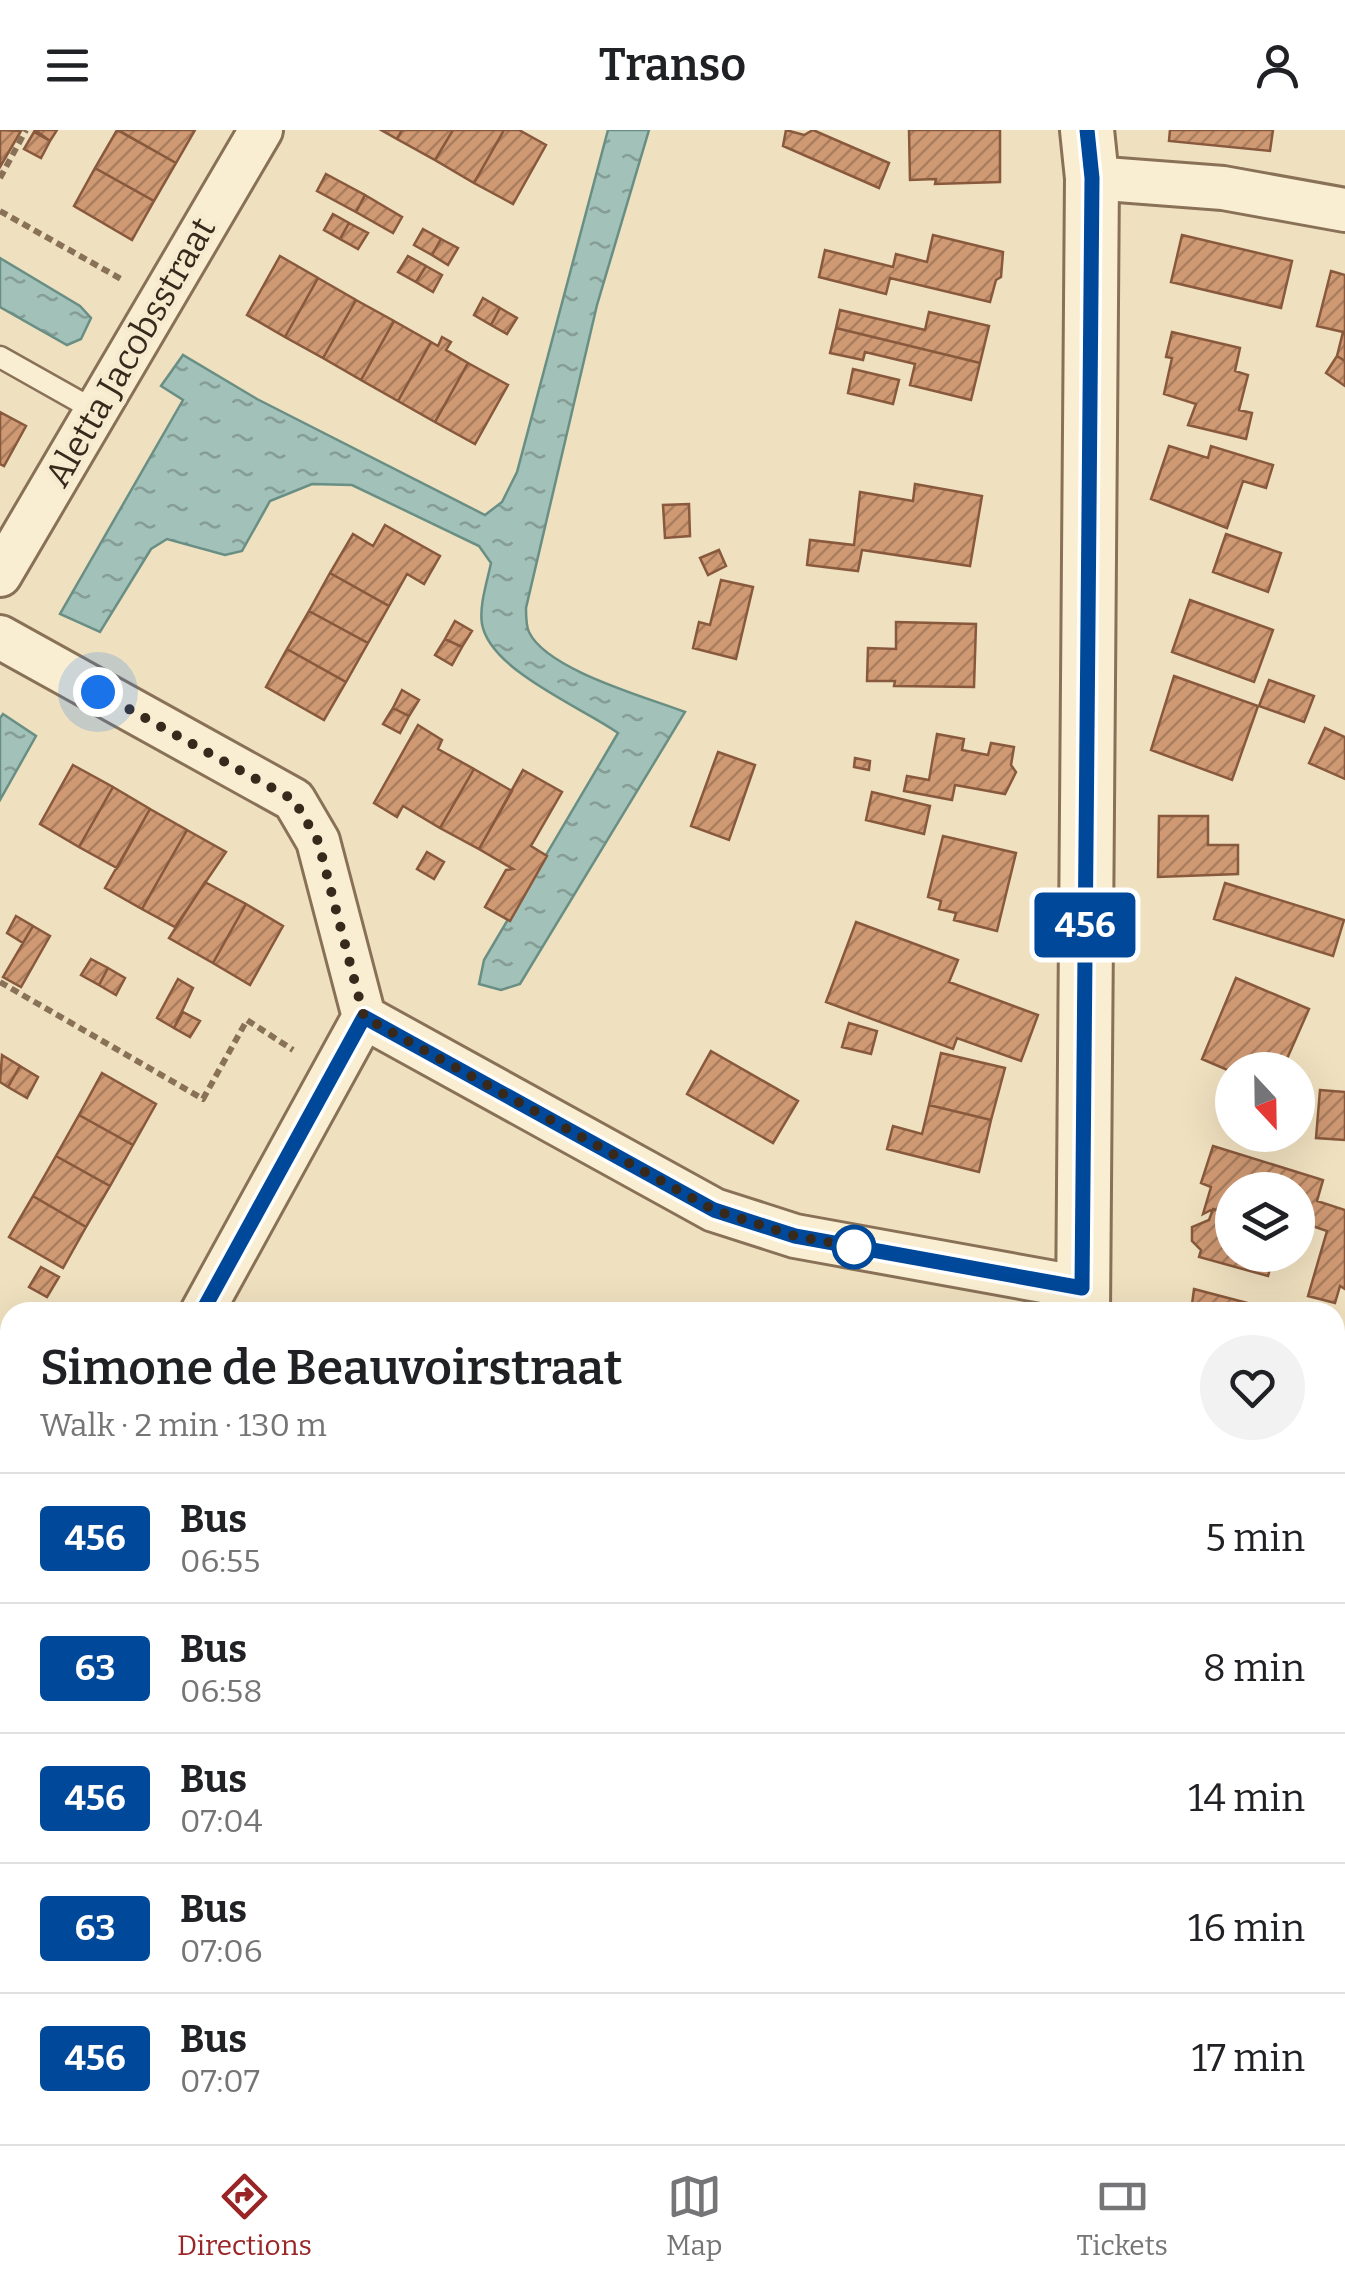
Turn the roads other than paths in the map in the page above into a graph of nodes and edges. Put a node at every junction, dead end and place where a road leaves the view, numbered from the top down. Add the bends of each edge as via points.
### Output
1 (261, 130) edge
2 (1090, 154) edge
3 (1345, 210) edge
4 (0, 357) edge
5 (96, 411) junction
6 (0, 575) edge
7 (0, 637) edge
8 (364, 1017) junction
9 (1083, 1300) edge
10 (208, 1302) edge

1 - 5 street, Aletta Jacobsstraat
2 - 3 street
2 - 9 street
4 - 5 lane
5 - 6 street, Aletta Jacobsstraat
7 - 8 street via 294,800 318,841
8 - 9 street via 714,1210 795,1236
8 - 10 street

